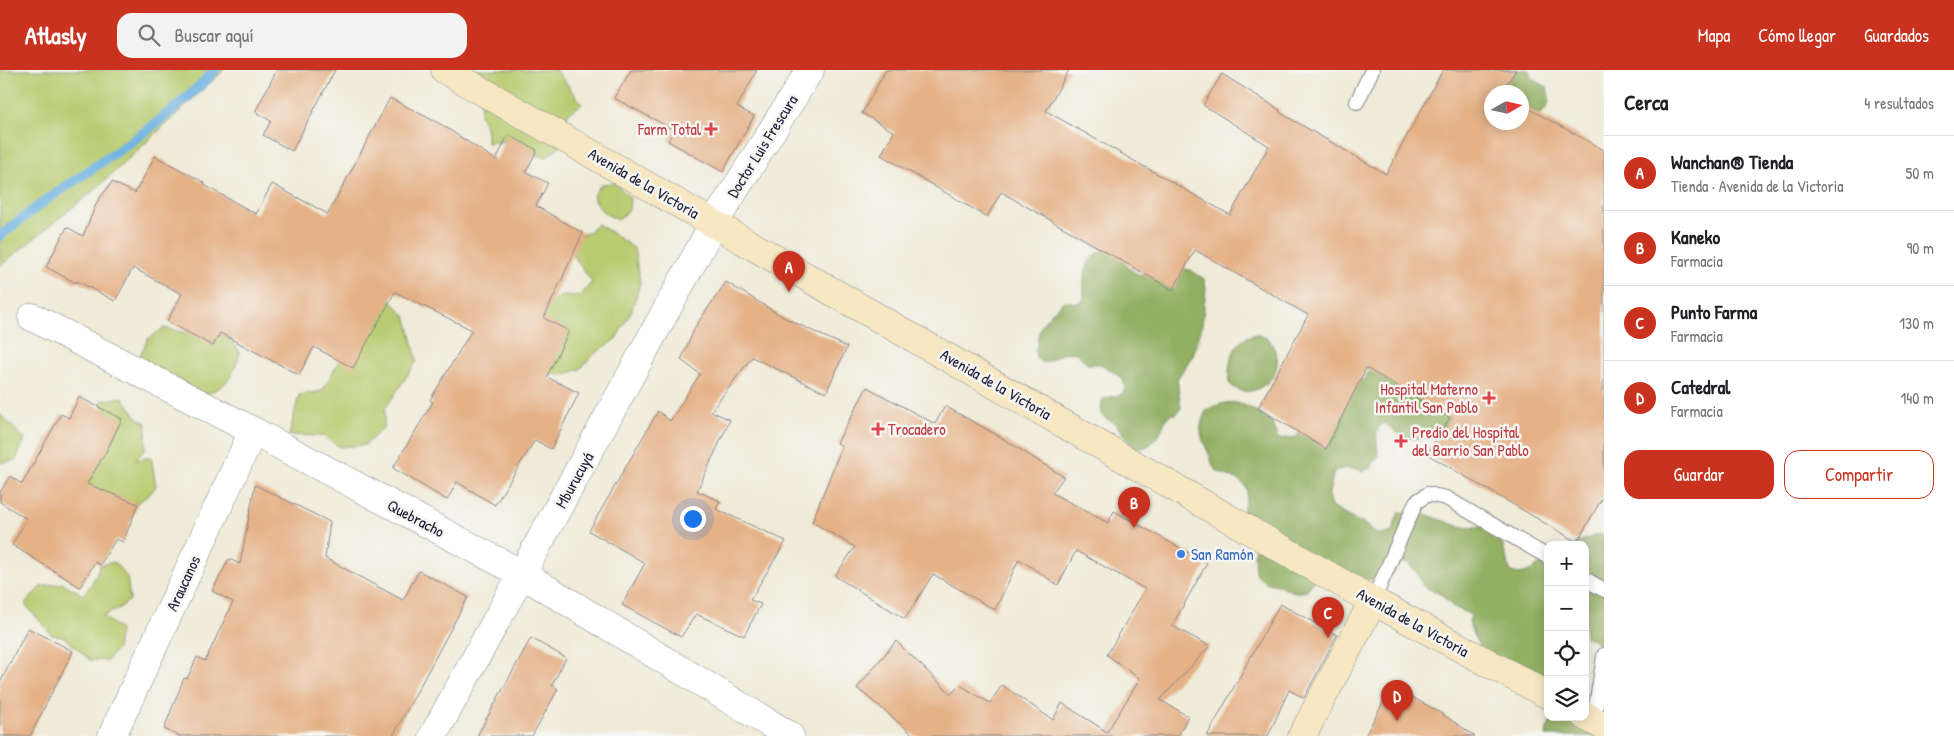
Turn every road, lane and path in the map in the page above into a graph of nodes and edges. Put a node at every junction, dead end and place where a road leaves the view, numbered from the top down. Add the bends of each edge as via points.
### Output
1 (445, 70) edge
2 (810, 70) edge
3 (1372, 70) edge
4 (1357, 102) dead end
5 (714, 223) junction
6 (32, 317) dead end
7 (253, 431) junction
8 (1544, 555) edge
9 (522, 574) junction
10 (1589, 581) edge
11 (1604, 590) edge
12 (1373, 601) junction
13 (1604, 655) edge
14 (1544, 693) edge
15 (1594, 720) edge
16 (112, 736) edge
17 (433, 736) edge
18 (790, 736) edge
19 (1302, 736) edge

1 - 5 main road, Avenida de la Victoria
2 - 5 street, Doctor Luis Frescura
3 - 4 lane
5 - 9 street, Mburucuyá
5 - 12 main road, Avenida de la Victoria
6 - 7 street, Quebracho
7 - 9 street, Quebracho
7 - 16 street, Araucanos
8 - 12 lane via 1446,498 1428,494 1416,502
9 - 17 street, Mburucuyá
9 - 18 street, Quebracho
10 - 11 lane
12 - 14 main road, Avenida de la Victoria
12 - 19 main road
13 - 15 lane

